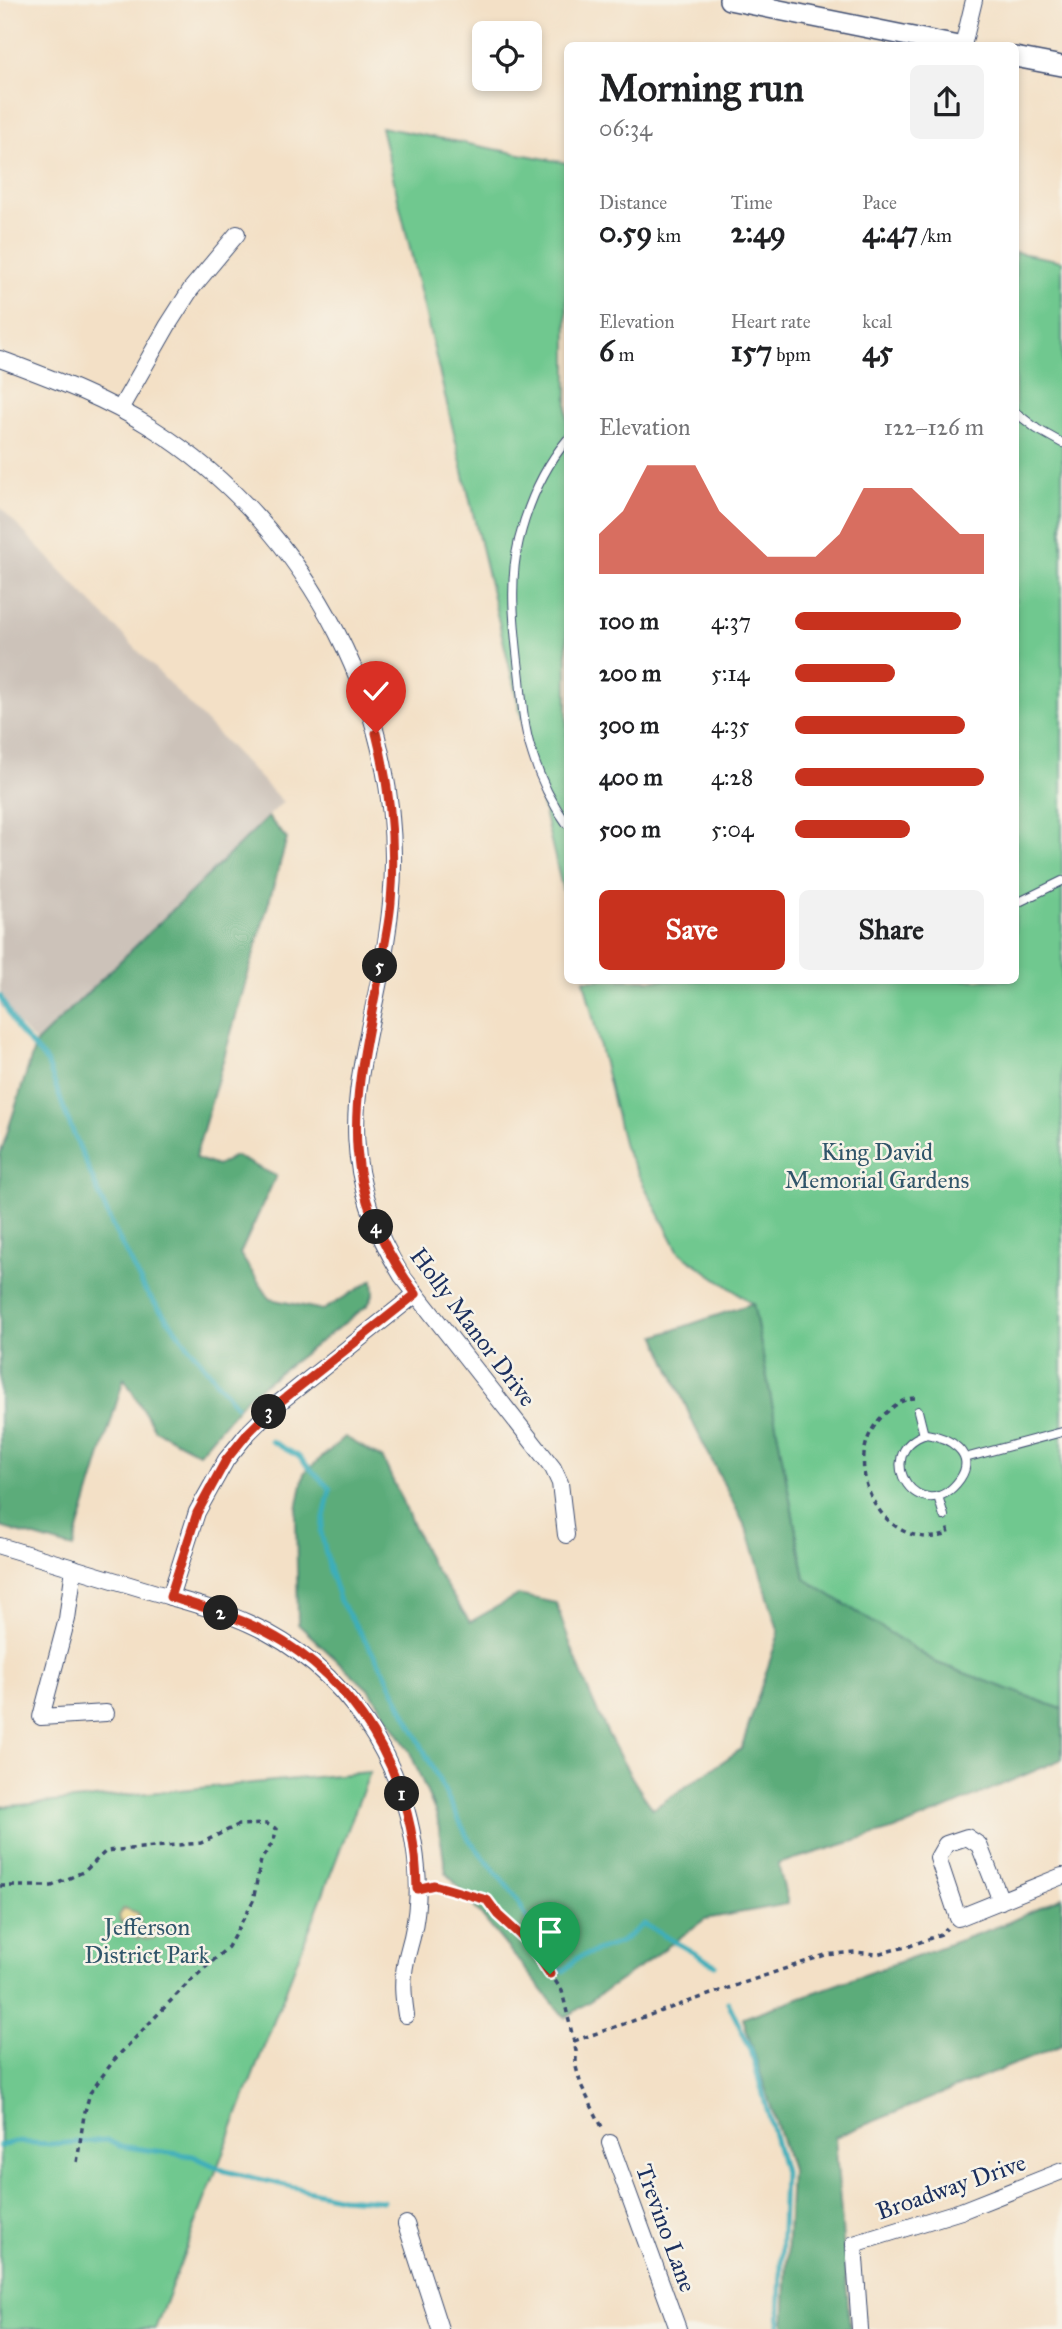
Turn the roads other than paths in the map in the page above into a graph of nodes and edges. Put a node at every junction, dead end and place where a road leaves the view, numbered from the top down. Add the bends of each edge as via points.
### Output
1 (729, 0) edge
2 (974, 0) edge
3 (940, 42) edge
4 (961, 42) edge
5 (1019, 58) edge
6 (1062, 66) edge
7 (237, 234) dead end
8 (0, 359) edge
9 (120, 409) junction
10 (1019, 415) edge
11 (1062, 443) edge
12 (564, 444) edge
13 (564, 819) edge
14 (1062, 881) edge
15 (1019, 902) edge
16 (416, 1294) junction
17 (918, 1411) dead end
18 (1062, 1432) edge
19 (925, 1435) junction
20 (965, 1458) junction
21 (938, 1496) junction
22 (944, 1516) dead end
23 (566, 1535) dead end
24 (0, 1546) edge
25 (74, 1568) junction
26 (170, 1597) junction
27 (106, 1713) dead end
28 (1062, 1876) edge
29 (1001, 1901) junction
30 (406, 2015) dead end
31 (610, 2143) road end
32 (1062, 2171) edge
33 (406, 2224) dead end
34 (440, 2329) edge
35 (678, 2329) edge
36 (860, 2329) edge

1 - 3 street
2 - 4 street
5 - 6 street
7 - 9 street via 191,289
8 - 9 street, Holly Manor Drive
9 - 16 street, Holly Manor Drive via 192,456 262,522 318,599 361,686 386,772 393,867 388,927 358,1083 356,1154 371,1216
10 - 11 lane
12 - 13 lane via 549,464 527,512 518,542 514,590 523,710 531,750 542,782
14 - 15 lane
16 - 23 street, Holly Manor Drive via 553,1468 560,1483
16 - 26 street via 275,1406 233,1451 197,1513
17 - 19 lane
18 - 20 lane
19 - 20 lane via 951,1442
19 - 21 lane via 905,1447 901,1473 917,1495
20 - 21 lane via 963,1474 954,1488
21 - 22 lane
24 - 25 street
25 - 26 street
25 - 27 street via 67,1619 41,1717
26 - 30 street via 248,1623 284,1642 338,1686 377,1736 405,1801 417,1869 404,1971
28 - 29 street
29 - 29 street via 958,1918 938,1858 946,1844 967,1837 979,1844
31 - 35 street, Trevino Lane
32 - 36 street, Broadway Drive via 961,2211 854,2245
33 - 34 street

